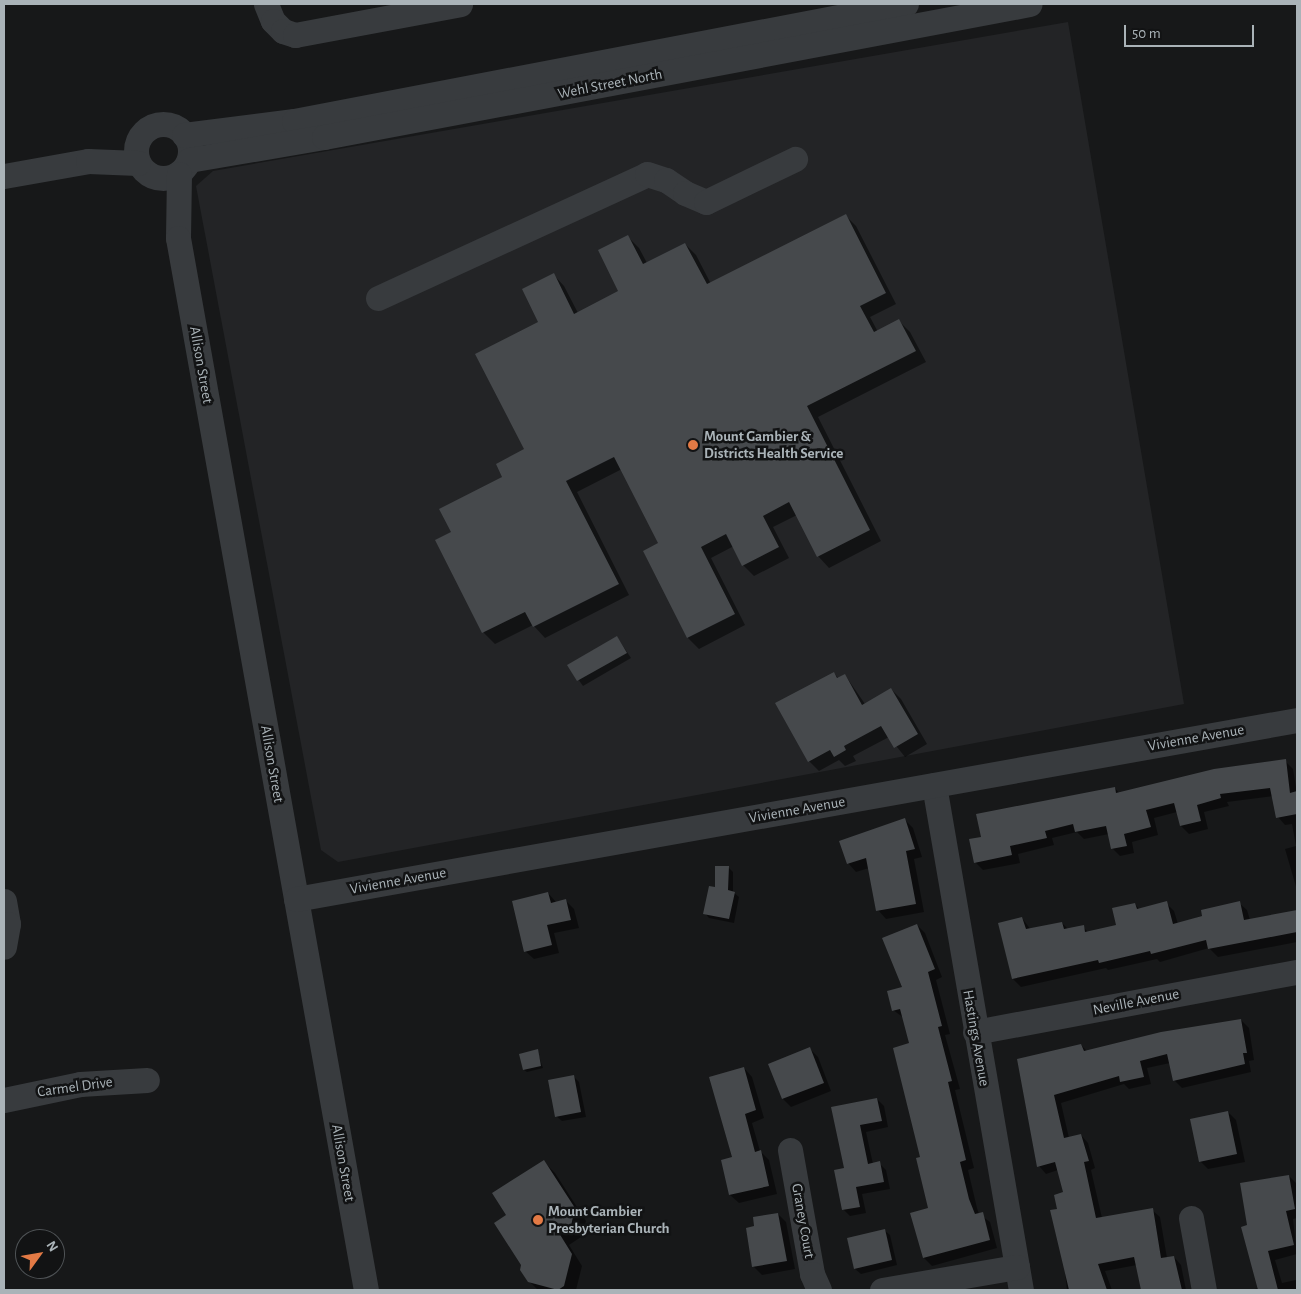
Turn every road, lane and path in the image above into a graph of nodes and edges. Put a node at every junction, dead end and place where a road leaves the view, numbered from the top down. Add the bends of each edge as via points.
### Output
1 (266, 4) edge
2 (460, 4) edge
3 (906, 4) edge
4 (1030, 4) edge
5 (839, 10) edge
6 (843, 39) junction
7 (184, 135) junction
8 (139, 138) junction
9 (795, 159) dead end
10 (88, 161) junction
11 (184, 167) junction
12 (146, 170) junction
13 (4, 176) edge
14 (178, 238) junction
15 (378, 298) dead end
16 (1297, 720) edge
17 (934, 785) junction
18 (296, 899) junction
19 (4, 901) edge
20 (4, 947) edge
21 (1297, 972) edge
22 (975, 1032) junction
23 (148, 1080) dead end
24 (4, 1100) edge
25 (790, 1150) dead end
26 (1191, 1218) dead end
27 (1019, 1279) edge
28 (366, 1290) edge
29 (820, 1290) edge
30 (882, 1290) edge
31 (1204, 1290) edge

1 - 2 street via 273,22 283,31 295,35
3 - 5 street, Wehl Street North
4 - 6 street, Wehl Street North
5 - 6 street
5 - 7 street, Wehl Street North via 294,121
6 - 11 street, Wehl Street North
7 - 8 street via 176,128 158,124
7 - 11 street via 189,146
8 - 10 street
8 - 12 street via 136,154
9 - 15 street via 706,202 666,180 647,174
10 - 12 street
10 - 13 street
11 - 12 street via 170,178
11 - 14 street, Allison Street
12 - 14 street, Allison Street
14 - 18 street, Allison Street
16 - 17 street, Vivienne Avenue
17 - 18 street, Vivienne Avenue
17 - 22 street, Hastings Avenue
18 - 28 street, Allison Street
19 - 20 street via 8,924
21 - 22 street, Neville Avenue
22 - 27 street, Hastings Avenue
23 - 24 street, Carmel Drive via 80,1084
25 - 29 street, Graney Court via 812,1274
26 - 31 street
27 - 30 street

